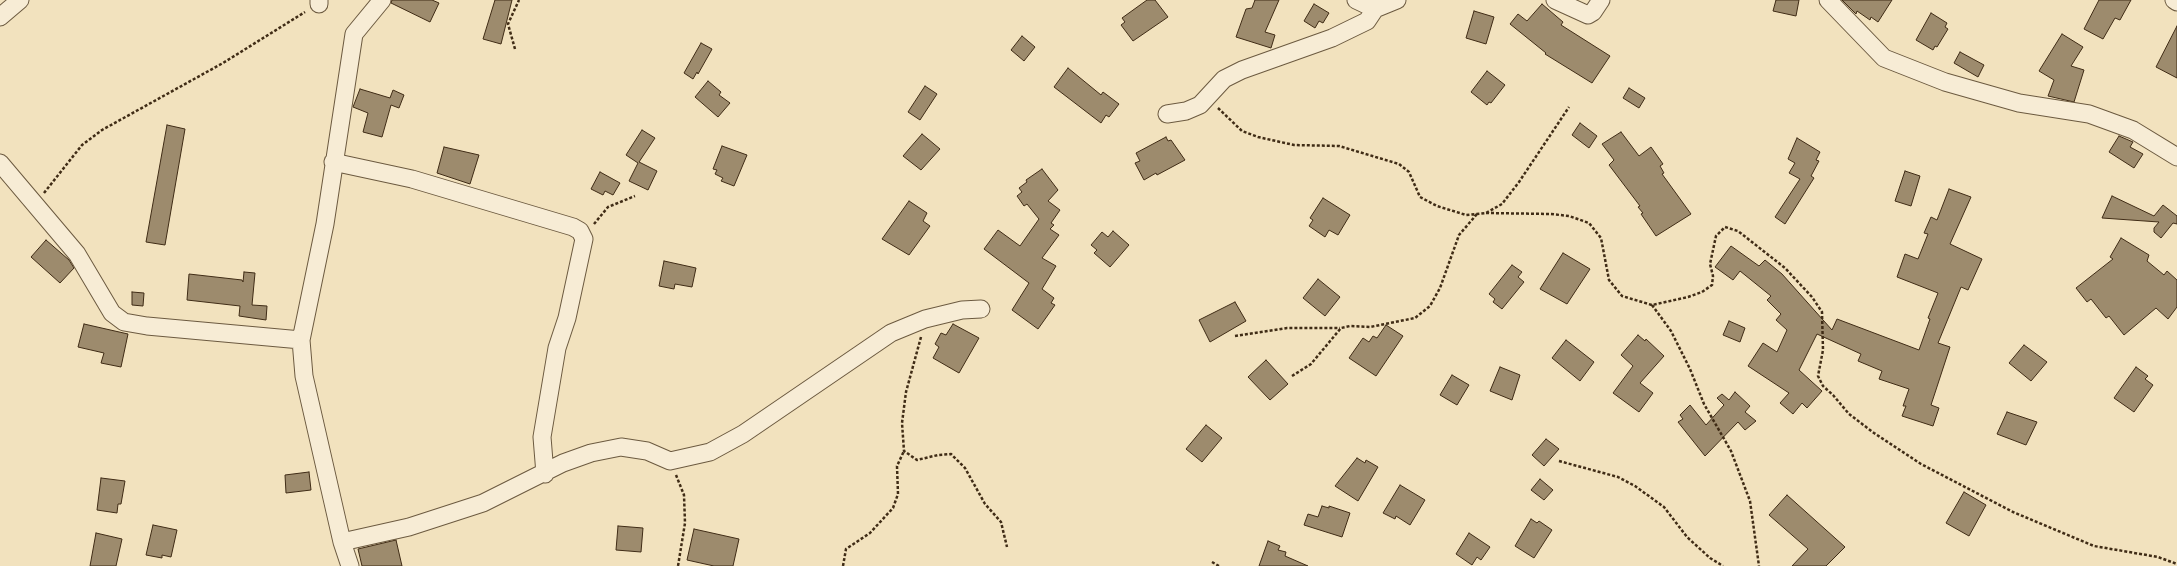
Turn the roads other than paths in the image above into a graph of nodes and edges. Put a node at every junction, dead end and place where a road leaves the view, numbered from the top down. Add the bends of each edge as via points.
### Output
1 (20, 0) edge
2 (382, 0) edge
3 (1356, 0) edge
4 (1396, 0) edge
5 (1556, 0) edge
6 (1601, 0) edge
7 (1828, 0) edge
8 (2174, 0) edge
9 (2177, 2) edge
10 (1375, 9) junction
11 (0, 17) edge
12 (1167, 114) dead end
13 (2177, 157) edge
14 (333, 162) junction
15 (0, 163) edge
16 (981, 309) dead end
17 (301, 340) junction
18 (545, 474) junction
19 (342, 542) junction
20 (350, 566) edge

1 - 11 street
2 - 14 street via 354,34
3 - 10 street
4 - 10 street
5 - 6 street via 1588,15
7 - 13 street via 1884,58 1945,82 2018,103 2089,114 2133,130
8 - 9 street
10 - 12 street via 1367,21 1332,38 1242,70 1224,79 1200,105 1186,111
14 - 17 street via 325,224
14 - 18 street via 412,179 580,231 584,239 567,318 557,348 542,437
15 - 17 street via 77,254 112,313 124,322
16 - 18 street via 962,310 925,319 891,333 742,434 710,452 670,461 647,451 622,447 591,453 563,463
17 - 19 street via 304,376
18 - 19 street via 483,503 409,527
19 - 20 street

